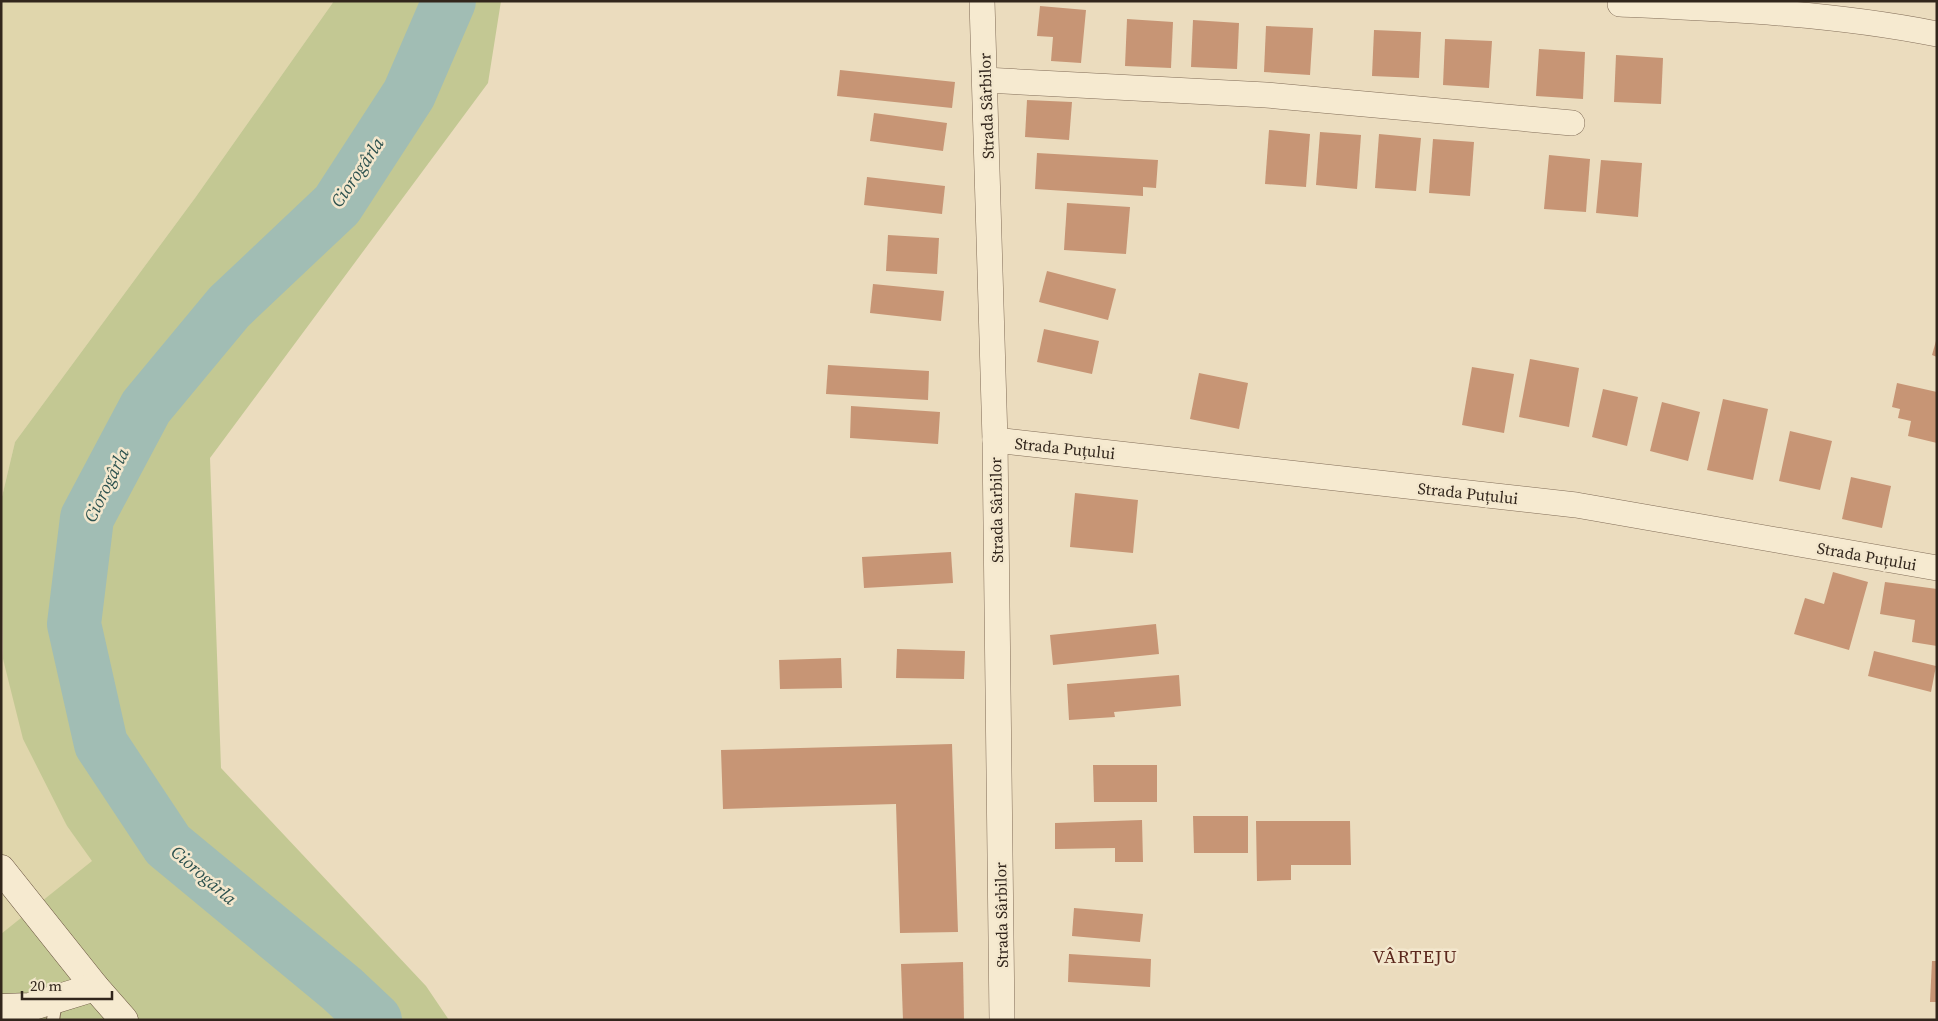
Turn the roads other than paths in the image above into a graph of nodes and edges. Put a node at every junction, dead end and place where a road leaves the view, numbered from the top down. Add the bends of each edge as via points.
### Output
1 (982, 1) edge
2 (1620, 4) dead end
3 (1937, 34) edge
4 (986, 80) junction
5 (1572, 123) dead end
6 (995, 440) junction
7 (1937, 568) edge
8 (1, 869) edge
9 (95, 988) junction
10 (1, 1008) edge
11 (54, 1010) edge
12 (124, 1020) edge
13 (1002, 1020) edge

1 - 4 street, Strada Sârbilor
2 - 3 street via 1852,19
4 - 5 street via 1266,95
4 - 6 street, Strada Sârbilor
6 - 7 street, Strada Puțului via 1576,505
6 - 13 street, Strada Sârbilor
8 - 9 main road
9 - 11 main road
9 - 12 main road
10 - 11 main road

